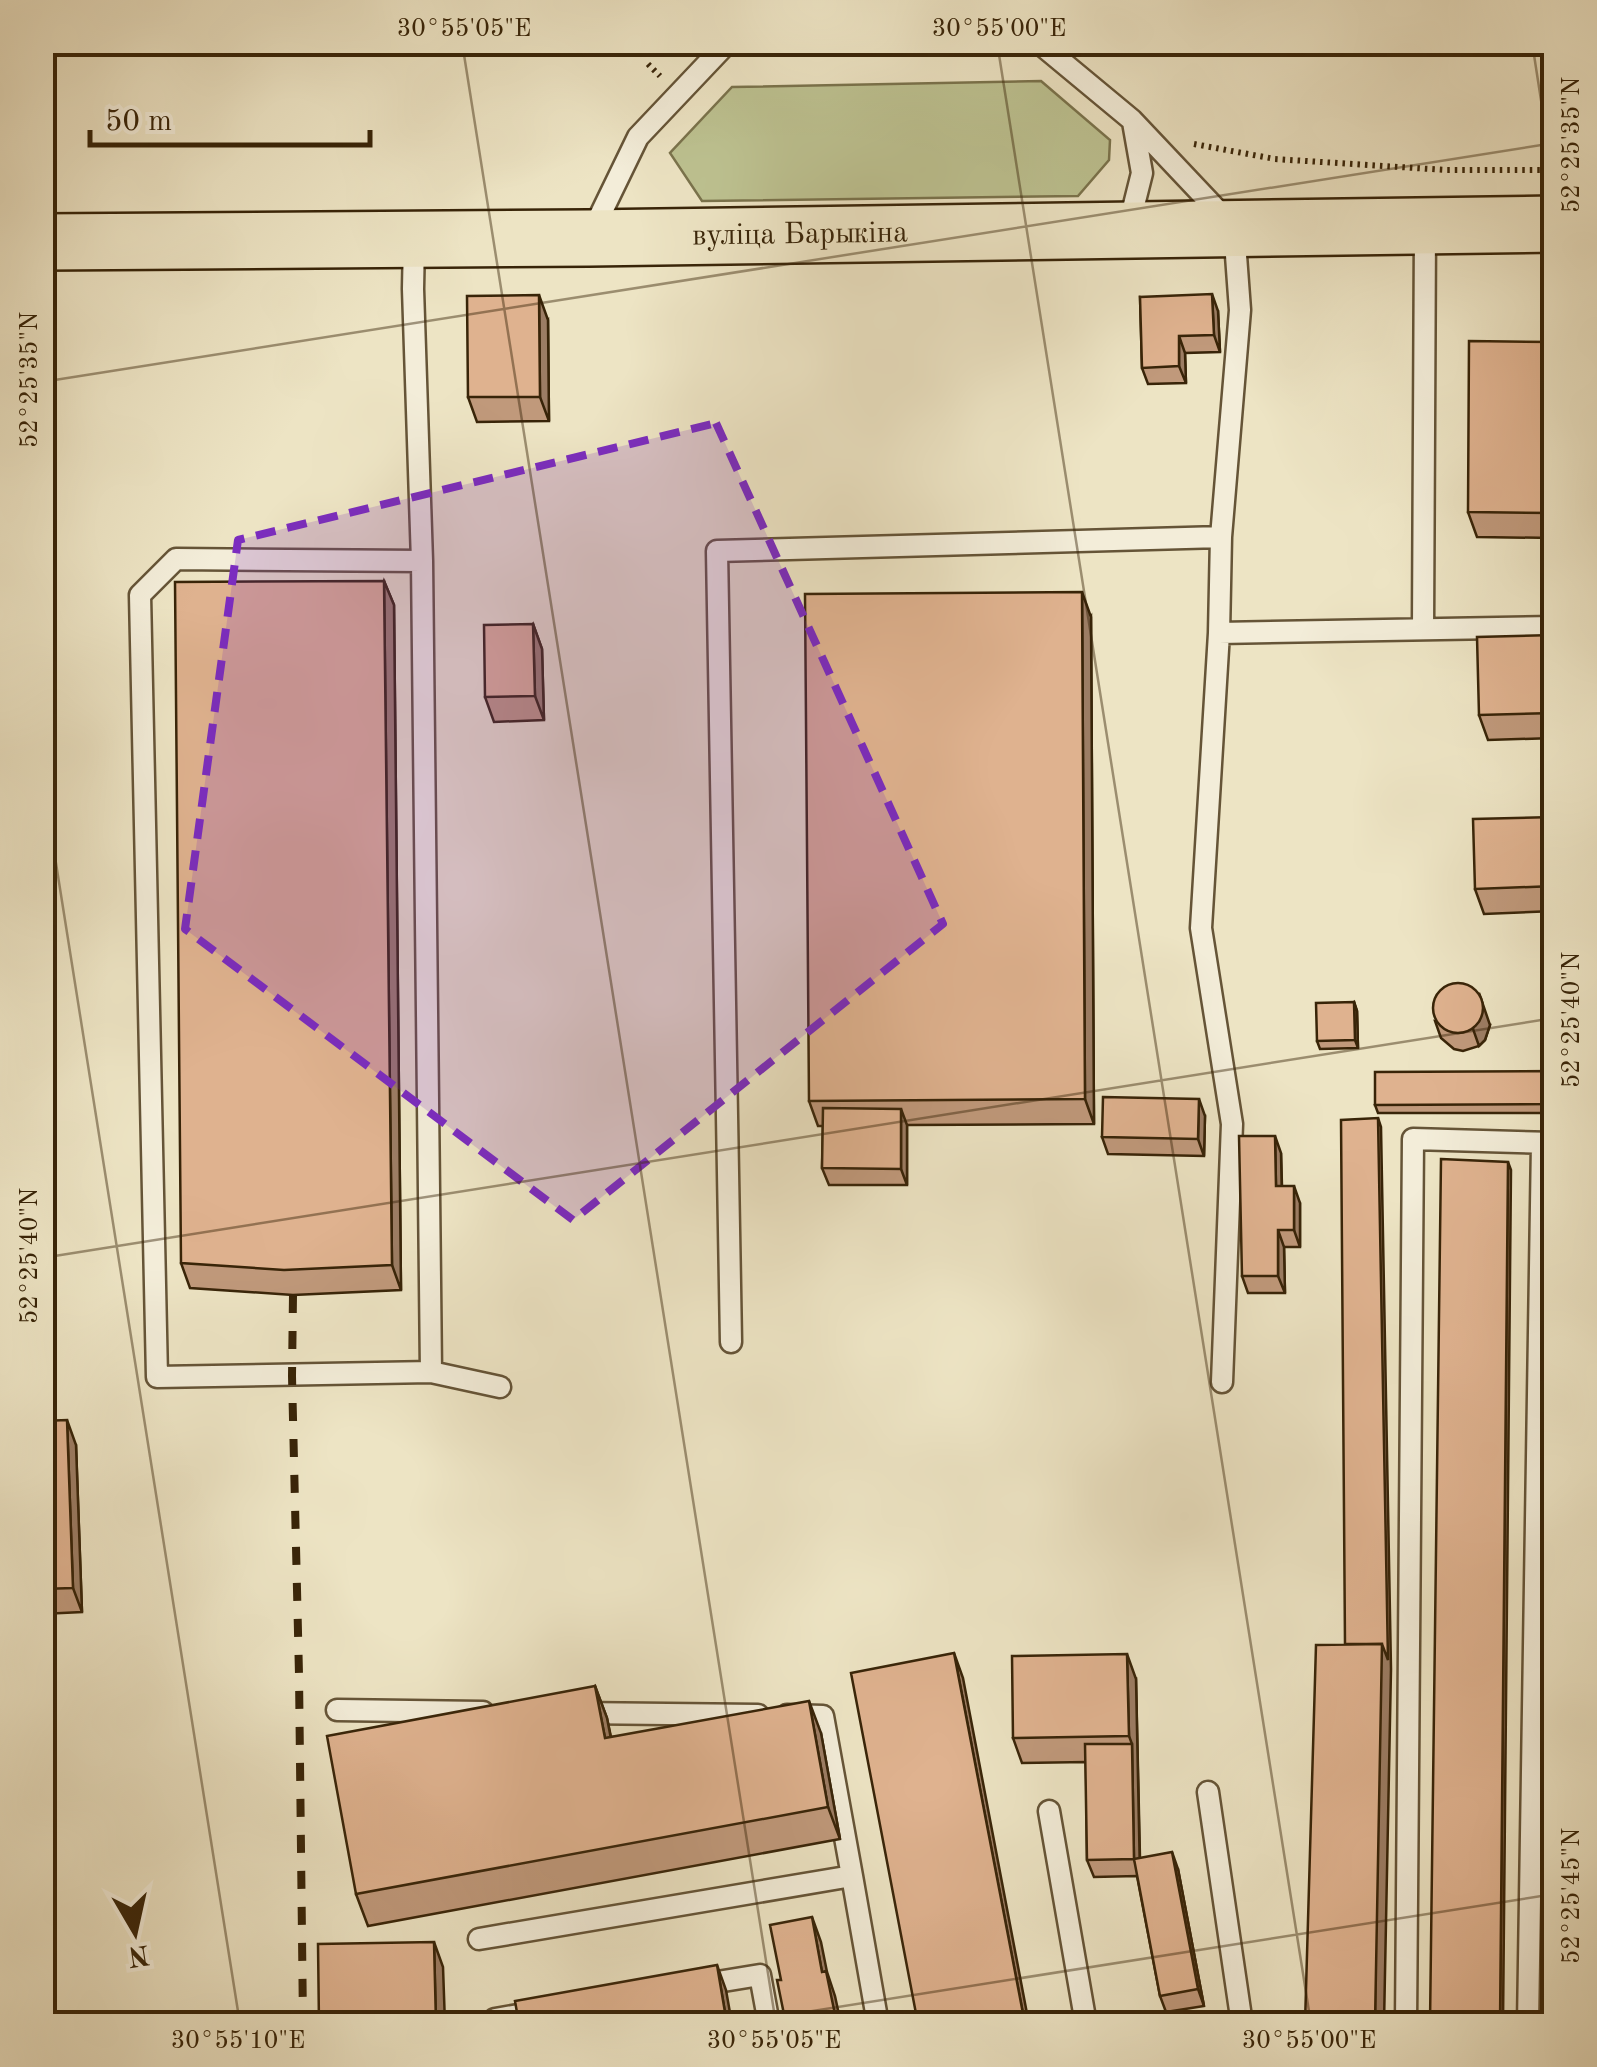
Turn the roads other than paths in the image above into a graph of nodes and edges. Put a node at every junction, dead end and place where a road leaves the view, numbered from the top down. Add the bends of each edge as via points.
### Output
1 (728, 42) edge
2 (1038, 42) edge
3 (1132, 120) junction
4 (1554, 224) edge
5 (1425, 226) junction
6 (1234, 228) junction
7 (1102, 232) junction
8 (414, 238) junction
9 (589, 238) junction
10 (42, 242) edge
11 (1221, 538) junction
12 (422, 560) junction
13 (1554, 627) edge
14 (1423, 629) junction
15 (1220, 633) junction
16 (1548, 1143) edge
17 (731, 1342) dead end
18 (430, 1372) junction
19 (1222, 1382) dead end
20 (500, 1387) dead end
21 (337, 1710) dead end
22 (512, 1712) edge
23 (551, 1712) edge
24 (1208, 1792) dead end
25 (1049, 1811) dead end
26 (852, 1876) junction
27 (479, 1939) dead end
28 (684, 1987) edge
29 (570, 2006) edge
30 (496, 2024) edge
31 (769, 2024) edge
32 (878, 2024) edge
33 (1086, 2024) edge
34 (1242, 2024) edge
35 (1406, 2024) edge
36 (1528, 2024) edge

1 - 9 lane via 638,138
2 - 3 lane
3 - 6 lane
3 - 7 lane via 1142,173 1132,213
4 - 5 main road, вуліца Барыкіна
5 - 6 main road, вуліца Барыкіна
5 - 14 lane
6 - 7 main road, вуліца Барыкіна
6 - 11 lane via 1240,310
7 - 9 main road, вуліца Барыкіна
8 - 9 main road, вуліца Барыкіна
8 - 10 main road, вуліца Барыкіна
8 - 12 lane
11 - 15 lane
11 - 17 lane via 718,551
12 - 18 lane
12 - 18 lane via 176,559 140,594 157,1377
13 - 14 lane
14 - 15 lane
15 - 19 lane via 1201,928 1232,1124
16 - 35 lane via 1412,1139
16 - 36 lane
18 - 20 lane
21 - 22 lane
23 - 26 lane via 823,1716
24 - 34 lane
25 - 33 lane
26 - 27 lane
26 - 32 lane
28 - 31 lane via 760,1974
29 - 30 lane via 495,2019

